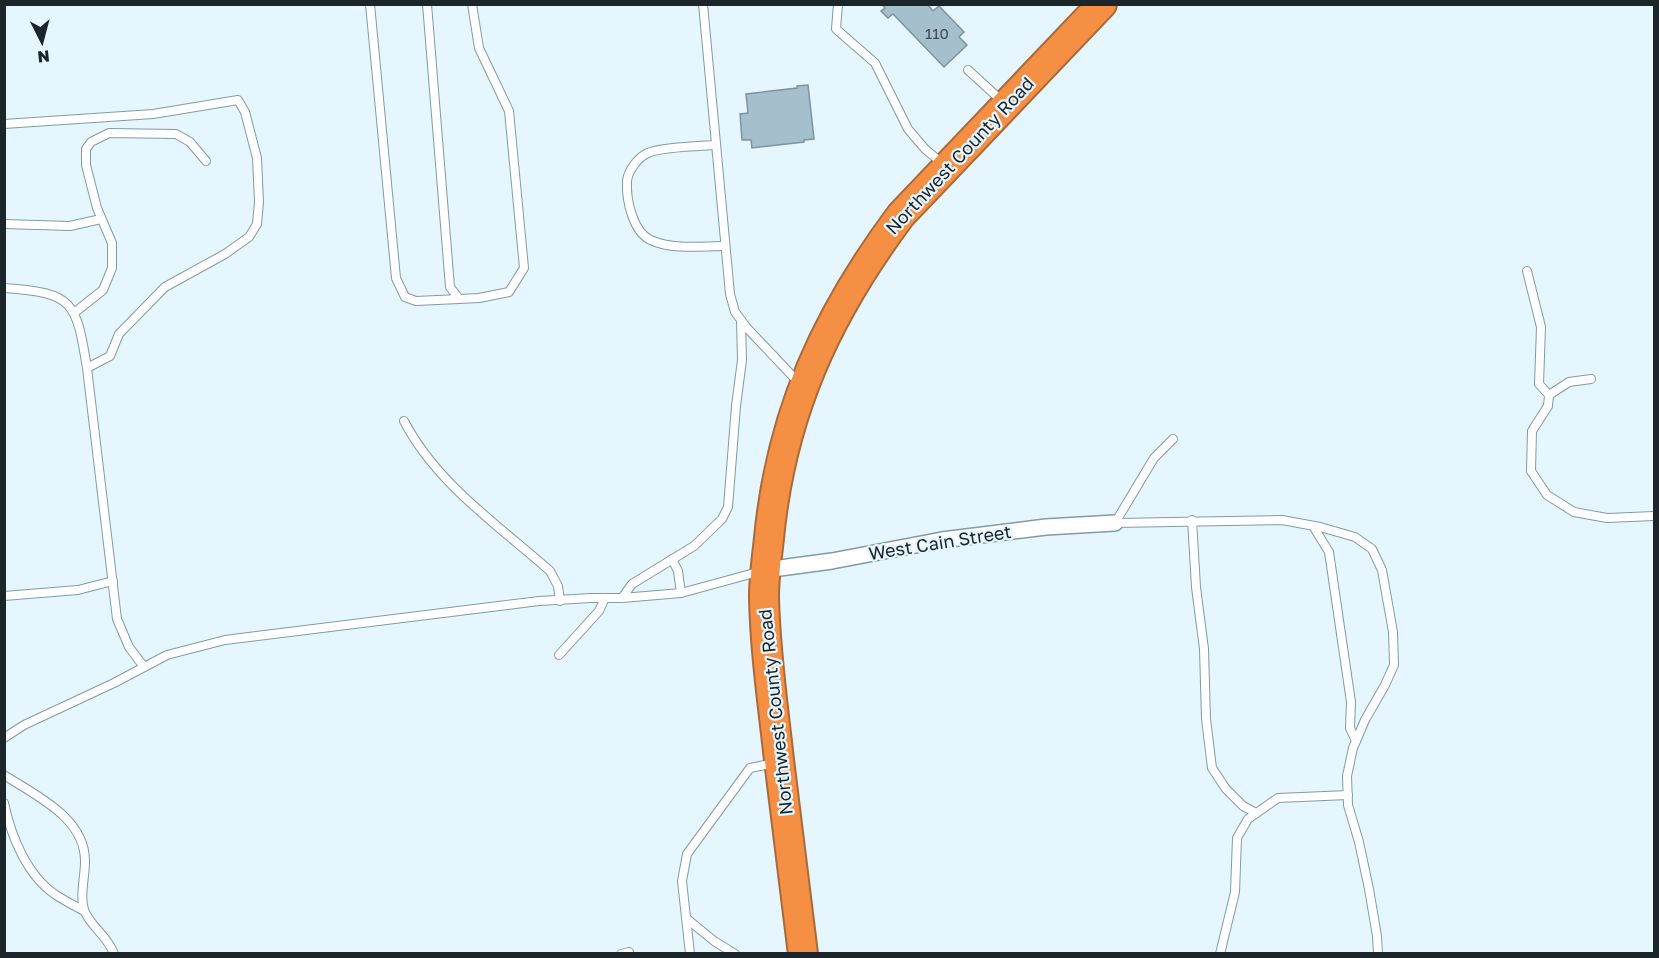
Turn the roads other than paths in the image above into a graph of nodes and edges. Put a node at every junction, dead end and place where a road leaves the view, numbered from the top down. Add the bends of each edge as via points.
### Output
1 (370, 4) edge
2 (427, 4) edge
3 (472, 4) edge
4 (703, 4) edge
5 (838, 4) edge
6 (1102, 4) edge
7 (968, 70) dead end
8 (1006, 105) junction
9 (4, 124) edge
10 (716, 145) junction
11 (206, 161) dead end
12 (947, 167) junction
13 (101, 219) junction
14 (4, 224) edge
15 (726, 246) junction
16 (1527, 270) dead end
17 (4, 288) edge
18 (459, 298) junction
19 (74, 313) junction
20 (741, 320) junction
21 (87, 368) junction
22 (1591, 379) dead end
23 (802, 387) junction
24 (1549, 395) junction
25 (404, 421) dead end
26 (1173, 439) dead end
27 (1654, 516) edge
28 (1192, 520) junction
29 (1115, 523) junction
30 (1313, 526) junction
31 (672, 559) junction
32 (765, 570) junction
33 (113, 581) junction
34 (681, 593) junction
35 (4, 596) edge
36 (605, 598) junction
37 (622, 598) junction
38 (560, 601) junction
39 (559, 655) dead end
40 (144, 667) junction
41 (4, 738) edge
42 (1356, 741) junction
43 (780, 762) junction
44 (4, 774) edge
45 (1348, 795) junction
46 (4, 803) edge
47 (1256, 813) junction
48 (84, 911) junction
49 (686, 918) junction
50 (114, 954) edge
51 (690, 954) edge
52 (735, 954) edge
53 (803, 954) edge
54 (1220, 954) edge
55 (1378, 954) edge

1 - 18 lane via 396,278 405,297 416,301
2 - 18 lane via 450,287
3 - 18 lane via 479,48 509,111 524,268 509,292
4 - 10 lane
5 - 12 lane via 836,28 875,63 908,129 924,149
6 - 8 highway, Northwest County Road
7 - 8 lane
8 - 12 highway, Northwest County Road
9 - 21 lane via 153,114 238,100 244,112 257,158 257,224 249,237 225,254 165,287 120,334 110,356
10 - 15 lane
10 - 15 lane via 648,153 633,165 627,180 634,224 651,241 685,247
11 - 13 lane via 190,142 176,134 109,133 91,142 86,149 86,165
12 - 23 highway, Northwest County Road via 901,215 865,265 830,324
13 - 14 lane via 70,226
13 - 19 lane via 112,243 111,268 103,290
15 - 20 lane via 730,294
16 - 24 lane via 1541,327 1539,384
17 - 19 lane via 53,294
19 - 21 lane
20 - 23 lane
20 - 31 lane via 742,360 728,507 722,519 701,539
21 - 33 lane
22 - 24 lane via 1569,382
23 - 32 highway, Northwest County Road via 779,469
24 - 27 lane via 1548,406 1532,431 1531,471 1546,495 1574,512 1607,518
25 - 38 lane via 429,461 454,487 549,571 558,586
26 - 29 lane via 1154,458
28 - 29 lane
28 - 30 lane via 1282,520
28 - 47 lane via 1212,768 1226,789
29 - 32 street, West Cain Street via 942,540
30 - 42 lane via 1329,552 1351,702 1350,728
30 - 42 lane via 1355,537 1372,549 1382,570 1393,632 1394,665
31 - 34 lane
31 - 37 lane via 632,584
32 - 34 lane
32 - 43 highway, Northwest County Road via 767,654
33 - 35 lane via 78,590
33 - 40 lane via 117,619 129,647
34 - 37 lane
36 - 37 lane
36 - 38 lane
36 - 39 lane via 599,611
38 - 40 lane via 225,639 167,655
40 - 41 lane via 24,724
42 - 45 lane via 1347,776
43 - 49 lane via 750,768 687,854 682,881
43 - 53 highway, Northwest County Road
44 - 48 lane via 59,811 78,836 86,860
45 - 47 lane via 1278,798
45 - 55 lane via 1369,889
46 - 48 lane via 9,826 33,873 54,894
47 - 54 lane via 1237,838 1235,892
48 - 50 lane via 110,942
49 - 51 lane
49 - 52 lane

